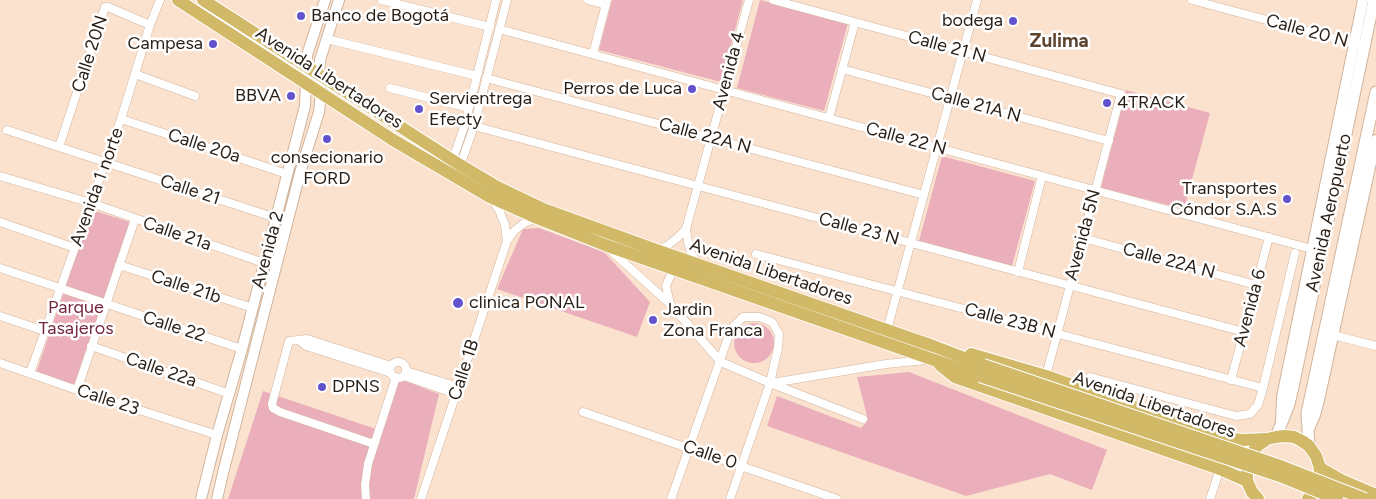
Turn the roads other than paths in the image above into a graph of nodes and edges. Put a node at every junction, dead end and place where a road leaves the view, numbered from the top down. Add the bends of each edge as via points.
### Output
1 (160, 0) edge
2 (178, 0) edge
3 (204, 0) edge
4 (325, 0) edge
5 (339, 0) edge
6 (382, 0) edge
7 (496, 0) edge
8 (506, 0) edge
9 (588, 0) edge
10 (749, 0) edge
11 (773, 0) edge
12 (977, 0) edge
13 (1192, 0) edge
14 (1363, 0) edge
15 (1374, 0) edge
16 (606, 2) edge
17 (855, 22) junction
18 (150, 24) junction
19 (490, 27) junction
20 (499, 29) junction
21 (327, 39) junction
22 (1359, 45) junction
23 (963, 52) junction
24 (593, 54) junction
25 (306, 66) junction
26 (842, 70) junction
27 (135, 74) junction
28 (319, 76) junction
29 (477, 76) junction
30 (486, 78) junction
31 (305, 84) junction
32 (390, 88) dead end
33 (724, 90) junction
34 (1376, 92) edge
35 (321, 93) junction
36 (1121, 94) joint
37 (195, 96) dead end
38 (950, 98) junction
39 (469, 108) junction
40 (121, 118) junction
41 (829, 118) junction
42 (1342, 124) junction
43 (1368, 125) junction
44 (474, 126) junction
45 (7, 130) dead end
46 (711, 138) junction
47 (1109, 141) junction
48 (1376, 141) edge
49 (60, 147) junction
50 (937, 147) junction
51 (104, 163) junction
52 (454, 169) junction
53 (287, 174) junction
54 (0, 176) edge
55 (1042, 176) junction
56 (698, 186) junction
57 (1096, 190) junction
58 (924, 195) junction
59 (490, 197) junction
60 (91, 203) junction
61 (276, 218) junction
62 (537, 218) junction
63 (135, 219) junction
64 (0, 222) edge
65 (686, 229) junction
66 (1269, 237) junction
67 (1083, 238) junction
68 (507, 241) junction
69 (911, 243) junction
70 (605, 245) junction
71 (75, 248) junction
72 (1312, 249) junction
73 (656, 250) junction
74 (1295, 253) dead end
75 (756, 254) dead end
76 (264, 263) junction
77 (119, 265) junction
78 (699, 265) junction
79 (0, 268) edge
80 (674, 269) junction
81 (1018, 272) junction
82 (1256, 285) junction
83 (1070, 286) junction
84 (61, 288) junction
85 (898, 292) junction
86 (106, 304) junction
87 (670, 304) junction
88 (253, 308) junction
89 (0, 316) edge
90 (887, 330) junction
91 (45, 331) junction
92 (1244, 332) junction
93 (1057, 334) junction
94 (1334, 335) junction
95 (92, 346) junction
96 (932, 346) junction
97 (1376, 346) edge
98 (242, 349) junction
99 (935, 359) junction
100 (721, 362) junction
101 (0, 363) edge
102 (981, 370) junction
103 (397, 372) junction
104 (30, 373) junction
105 (1046, 376) junction
106 (1090, 377) dead end
107 (1231, 380) junction
108 (770, 383) junction
109 (1264, 388) junction
110 (76, 390) junction
111 (458, 390) junction
112 (230, 394) junction
113 (583, 412) dead end
114 (863, 419) dead end
115 (1281, 424) junction
116 (1307, 432) junction
117 (217, 435) junction
118 (1272, 438) junction
119 (374, 444) junction
120 (1309, 446) junction
121 (689, 448) junction
122 (741, 466) junction
123 (1320, 468) junction
124 (1220, 470) junction
125 (1253, 493) edge
126 (1376, 495) edge
127 (201, 499) edge
128 (218, 499) edge
129 (366, 499) edge
130 (421, 499) edge
131 (671, 499) edge
132 (730, 499) edge
133 (837, 499) edge
134 (1210, 499) edge
135 (1308, 499) edge
136 (1337, 499) edge
137 (1365, 499) edge

1 - 18 street, Avenida 1 norte
2 - 31 main road, Avenida Libertadores
3 - 25 main road, Avenida Libertadores
4 - 25 street, Avenida 2 via 306,54
5 - 21 street, Avenida 2
6 - 19 street
7 - 19 street
8 - 20 street
9 - 16 street
10 - 33 street, Avenida 4
11 - 17 street, Calle 21 N
12 - 23 street
13 - 22 street, Calle 20 N
14 - 22 street, Avenida Aeropuerto
15 - 22 main road, Avenida Aeropuerto
16 - 24 street
17 - 23 street, Calle 21 N
17 - 26 street
18 - 27 street, Avenida 1 norte
18 - 49 street, Calle 20N via 105,7
19 - 29 street
20 - 24 street, Calle 22 N
20 - 30 street
21 - 28 street, Avenida 2
21 - 29 street
22 - 42 main road, Avenida Aeropuerto
23 - 36 street, Calle 21 N
23 - 38 street
24 - 33 street, Calle 22 N
25 - 28 main road, Avenida Libertadores
25 - 31 street, Avenida 2
26 - 38 street, Calle 21A N
26 - 41 street
27 - 37 street
27 - 40 street, Avenida 1 norte
28 - 35 street, Avenida 2
28 - 52 main road, Avenida Libertadores
29 - 39 street
30 - 44 street
30 - 46 street, Calle 22A N
31 - 35 main road, Avenida Libertadores
31 - 53 street, Avenida 2 via 305,106
32 - 39 street
33 - 41 street, Calle 22 N
33 - 46 street, Avenida 4
34 - 43 main road, Avenida Aeropuerto
35 - 52 main road, Avenida Libertadores via 393,140
35 - 128 street, Avenida 2 via 319,112 298,181
36 - 47 street, Avenida 5N
38 - 47 street, Calle 21A N
38 - 50 street
39 - 52 street
40 - 51 street, Avenida 1 norte
40 - 53 street, Calle 20a
41 - 50 street, Calle 22 N
42 - 72 street, Avenida Aeropuerto
42 - 115 main road, Avenida Aeropuerto via 1293,387
43 - 48 main road
43 - 116 main road, Avenida Aeropuerto via 1310,394
44 - 52 street via 466,150
44 - 56 street, Calle 23 N
45 - 49 street, Calle 21
46 - 56 street, Avenida 4
46 - 58 street, Calle 22A N
47 - 57 street, Avenida 5N
48 - 94 street, Avenida Aeropuerto
49 - 51 street, Calle 21
50 - 55 street, Calle 22 N
50 - 58 street
51 - 60 street, Avenida 1 norte
51 - 61 street, Calle 21
52 - 59 main road, Avenida Libertadores
52 - 73 main road, Avenida Libertadores via 543,209
53 - 61 street, Avenida 2
54 - 60 street, Calle 21a
55 - 57 street, Calle 22 N
55 - 81 street
56 - 65 street, Avenida 4
56 - 69 street, Calle 23 N
57 - 66 street, Calle 22 N
57 - 67 street, Avenida 5N
58 - 69 street
59 - 62 main road, Avenida Libertadores
59 - 68 street via 505,225
60 - 63 street, Calle 21a
60 - 71 street, Avenida 1 norte
61 - 76 street, Avenida 2
62 - 68 street, Calle 1B via 524,223
62 - 70 main road, Avenida Libertadores
63 - 76 street, Calle 21a
63 - 77 street
64 - 71 street
65 - 73 street via 667,246
65 - 78 street, Avenida 4 via 692,255
66 - 72 street, Calle 22 N
66 - 82 street, Avenida 6
67 - 82 street, Calle 22A N
67 - 83 street, Avenida 5N
68 - 111 street, Calle 1B
69 - 81 street, Calle 23 N
69 - 85 street
70 - 80 main road, Avenida Libertadores
70 - 87 street
71 - 84 street, Avenida 1 norte
72 - 115 street, Avenida Aeropuerto via 1282,397
73 - 78 main road, Avenida Libertadores
74 - 109 street, Avenida Aeropuerto
75 - 85 street, Calle 23B N
76 - 88 street, Avenida 2
77 - 86 street
77 - 88 street, Calle 21b
78 - 90 main road, Avenida Libertadores
79 - 84 street, Calle 22
80 - 87 street via 666,286
80 - 99 main road, Avenida Libertadores
81 - 83 street, Calle 23 N
82 - 92 street, Avenida 6
83 - 92 street, Calle 23 N
83 - 93 street, Avenida 5N
84 - 86 street, Calle 22
84 - 91 street, Avenida 1 norte
85 - 90 street
85 - 93 street, Calle 23B N
86 - 95 street
86 - 98 street, Calle 22
87 - 100 street
88 - 98 street, Avenida 2
89 - 91 street
90 - 96 main road, Avenida Libertadores
91 - 104 street, Avenida 1 norte
92 - 107 street, Avenida 6
93 - 105 street, Avenida 5N
93 - 107 street, Calle 23B N
94 - 97 street
94 - 116 street, Avenida Aeropuerto via 1315,415
95 - 110 street
95 - 112 street, Calle 22a
96 - 102 main road, Avenida Libertadores
96 - 105 main road via 978,355
98 - 112 street, Avenida 2
99 - 102 main road, Avenida Libertadores
99 - 108 street
99 - 124 main road via 955,377
100 - 108 street
100 - 108 street via 731,329 743,317 759,317 772,322 779,334
100 - 121 street
101 - 104 street, Calle 23
102 - 136 main road, Avenida Libertadores, bridge
102 - 137 main road, Avenida Libertadores, bridge via 1283,467
103 - 111 street
103 - 119 street
103 - 119 street via 306,346 300,340 287,344 273,408
104 - 110 street, Calle 23
105 - 118 main road via 1221,438
106 - 109 street, Avenida Aeropuerto via 1236,416 1250,414 1258,405
107 - 109 street, Calle 23B N
108 - 114 street
108 - 122 street
110 - 117 street, Calle 23
111 - 130 street, Calle 1B
112 - 117 street, Avenida 2
113 - 121 street, Calle 0
115 - 118 main road, Avenida Aeropuerto
116 - 120 main road, Avenida Aeropuerto
117 - 127 street, Avenida 2
118 - 120 main road via 1294,437
118 - 125 main road via 1257,446 1250,457 1247,469
119 - 129 street via 368,464
120 - 123 main road
121 - 122 street, Calle 0
121 - 131 street
122 - 132 street
122 - 133 street, Calle 0
123 - 126 main road
123 - 135 main road via 1319,480
124 - 125 main road
124 - 134 street

